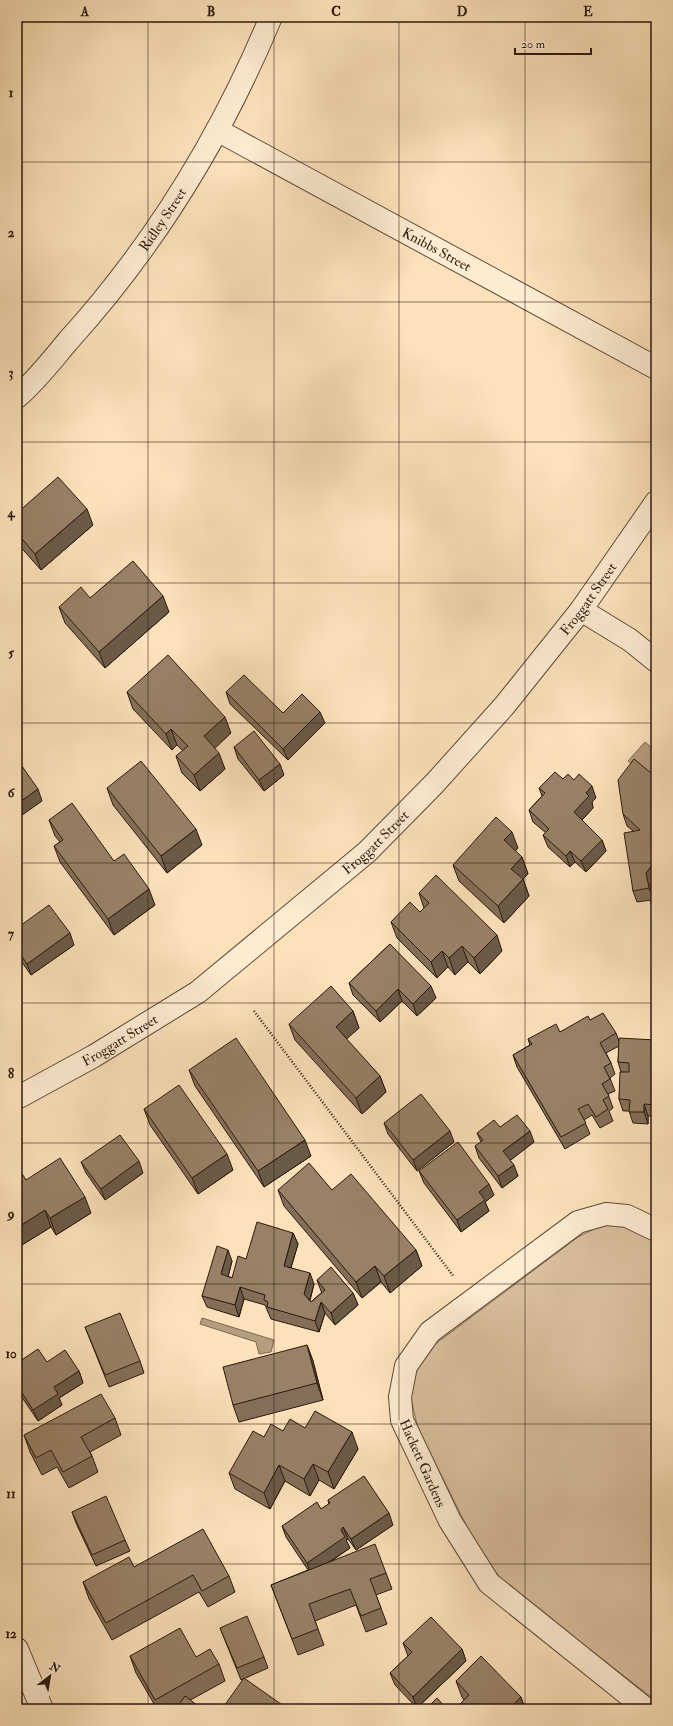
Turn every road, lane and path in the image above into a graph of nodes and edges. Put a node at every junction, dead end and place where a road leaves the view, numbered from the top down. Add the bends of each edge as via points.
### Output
1 (271, 17) edge
2 (217, 130) junction
3 (656, 368) edge
4 (17, 397) edge
5 (656, 502) edge
6 (581, 610) junction
7 (656, 661) edge
8 (254, 1011) dead end
9 (17, 1098) edge
10 (656, 1230) edge
11 (454, 1277) dead end
12 (17, 1649) edge
13 (42, 1709) edge
14 (646, 1709) edge

1 - 2 street, Ridley Street via 252,62
2 - 3 street, Knibbs Street
2 - 4 street, Ridley Street via 160,224 103,302
5 - 6 street, Froggatt Street
6 - 7 street via 630,640
6 - 9 street, Froggatt Street via 505,705 435,783 367,852 198,992 94,1056
8 - 11 path
10 - 14 street, Hackett Gardens via 627,1216 606,1214 578,1222 430,1332 406,1366 400,1397 402,1420 450,1521 489,1583
12 - 13 street

